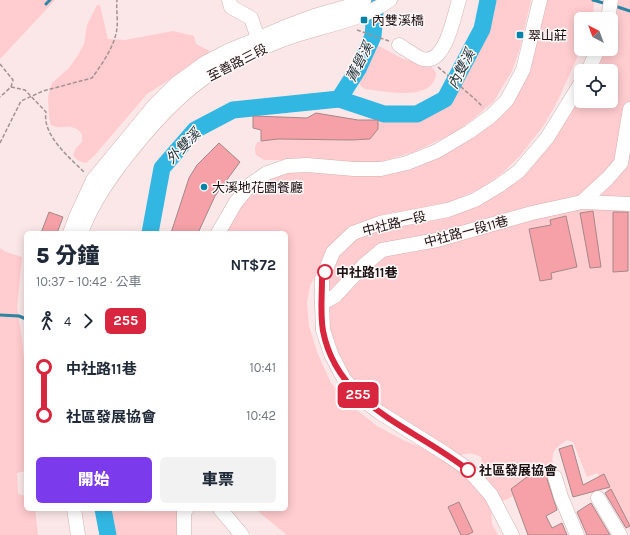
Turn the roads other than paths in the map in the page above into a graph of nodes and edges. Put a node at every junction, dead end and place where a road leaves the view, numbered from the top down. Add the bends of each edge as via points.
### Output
1 (229, 0) edge
2 (459, 0) edge
3 (540, 0) edge
4 (611, 0) edge
5 (388, 1) edge
6 (356, 5) edge
7 (609, 12) edge
8 (258, 38) junction
9 (399, 45) road end
10 (574, 94) edge
11 (630, 109) edge
12 (582, 202) junction
13 (630, 204) edge
14 (71, 231) edge
15 (82, 231) edge
16 (219, 231) edge
17 (322, 303) junction
18 (555, 477) dead end
19 (598, 498) dead end
20 (74, 511) edge
21 (184, 511) edge
22 (222, 511) edge
23 (78, 535) edge
24 (184, 535) edge
25 (242, 535) edge
26 (512, 535) edge
27 (577, 535) edge
28 (620, 535) edge

1 - 8 street via 231,7 251,19
2 - 9 street via 445,45 440,52 429,59 422,59
3 - 16 street via 523,70 507,100 469,132 437,151 381,170 307,165 287,166 267,172 251,184 236,202
4 - 7 street
5 - 6 street, 至善路三段
6 - 8 street, 至善路三段 via 314,16
6 - 15 street, 至善路三段 via 313,29 260,49 215,70 197,83 172,104 136,144 102,190
8 - 14 street, 至善路三段 via 205,63 176,84 154,106 93,180
10 - 17 street, 中社路一段 via 547,138 519,171 500,185 474,200 448,210 380,223 353,233 333,252 322,279
11 - 12 street via 621,163
12 - 13 street, 中社路一段11巷
12 - 17 street, 中社路一段11巷 via 532,213 437,240 382,250 335,296
17 - 26 street, 中社路一段 via 323,330 331,354 344,379 363,400 379,412 468,470 491,495
18 - 27 street
19 - 28 street
20 - 23 street
21 - 24 street
22 - 25 street

